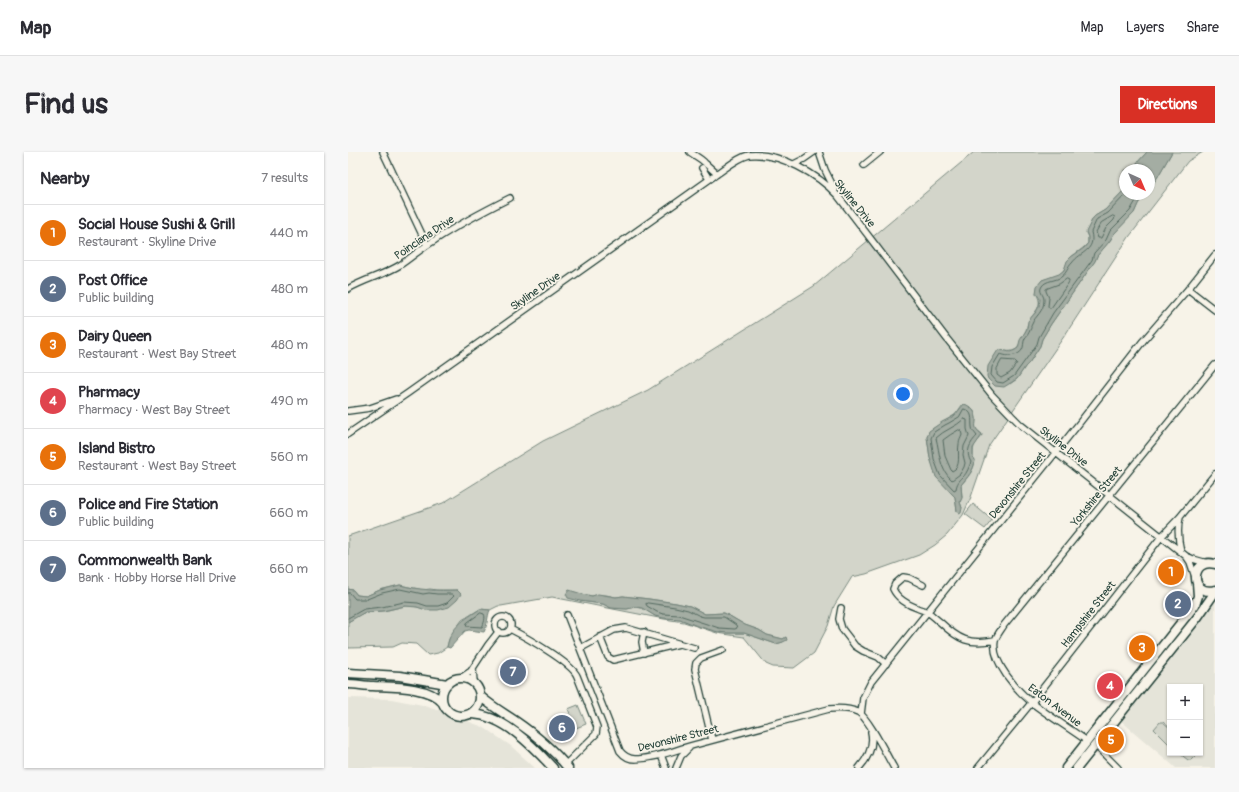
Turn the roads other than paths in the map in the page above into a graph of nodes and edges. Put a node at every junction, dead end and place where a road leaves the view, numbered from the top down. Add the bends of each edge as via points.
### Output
1 (383, 152) edge
2 (690, 152) edge
3 (814, 152) edge
4 (820, 152) edge
5 (880, 152) edge
6 (794, 164) junction
7 (703, 165) junction
8 (864, 165) dead end
9 (717, 174) junction
10 (709, 179) junction
11 (838, 196) junction
12 (510, 198) dead end
13 (427, 245) junction
14 (1215, 255) edge
15 (348, 289) edge
16 (1188, 290) junction
17 (1215, 310) edge
18 (1215, 365) edge
19 (408, 393) junction
20 (348, 410) edge
21 (348, 434) edge
22 (1056, 452) junction
23 (1215, 474) edge
24 (1109, 495) junction
25 (1180, 517) junction
26 (1161, 537) junction
27 (1183, 554) junction
28 (1213, 563) edge
29 (1196, 581) junction
30 (923, 585) dead end
31 (1215, 591) edge
32 (840, 608) dead end
33 (928, 612) junction
34 (567, 615) dead end
35 (510, 629) junction
36 (499, 631) junction
37 (644, 632) junction
38 (600, 637) junction
39 (995, 640) junction
40 (680, 643) junction
41 (581, 648) junction
42 (694, 648) dead end
43 (723, 650) dead end
44 (644, 653) junction
45 (886, 664) junction
46 (473, 668) junction
47 (348, 673) edge
48 (461, 678) junction
49 (474, 683) junction
50 (348, 684) edge
51 (447, 684) junction
52 (480, 696) junction
53 (442, 702) junction
54 (1032, 702) junction
55 (471, 714) junction
56 (861, 714) junction
57 (869, 725) junction
58 (712, 740) junction
59 (1087, 741) junction
60 (692, 745) junction
61 (1095, 745) junction
62 (661, 755) junction
63 (566, 766) edge
64 (553, 768) edge
65 (666, 768) edge
66 (676, 768) edge
67 (859, 768) edge
68 (892, 768) edge
69 (978, 768) edge
70 (1066, 768) edge
71 (1077, 768) edge
72 (1118, 768) edge

1 - 13 street
2 - 7 street via 701,159
3 - 6 street
4 - 11 street via 825,170
5 - 8 street
6 - 9 street, Skyline Drive via 771,155 758,154 741,158
6 - 11 street, Skyline Drive via 820,179
7 - 9 street
7 - 10 street
9 - 10 street, Skyline Drive
10 - 19 street, Skyline Drive
11 - 22 street, Skyline Drive via 992,395 1021,424
12 - 13 street, Poinciana Drive via 473,216
13 - 15 street, Poinciana Drive via 400,265
14 - 16 street, Devonshire Street
16 - 17 street
16 - 22 street, Devonshire Street via 1143,341
18 - 24 street, Yorkshire Street
19 - 20 street via 370,408
19 - 21 street, Skyline Drive
22 - 24 street, Skyline Drive
22 - 33 street, Devonshire Street
23 - 25 street, Hampshire Street
24 - 26 street, Skyline Drive
24 - 39 street, Yorkshire Street via 1004,625
25 - 26 street, Hampshire Street
25 - 27 street via 1178,533
26 - 27 street, Skyline Drive
26 - 54 street, Hampshire Street
27 - 28 street, Skyline Drive
27 - 29 street, Skyline Drive via 1194,570
28 - 29 main road via 1198,568
29 - 31 main road via 1203,590
29 - 59 main road via 1196,605
30 - 33 street via 903,577 893,589 910,605
31 - 61 main road via 1197,618
32 - 45 street via 839,619 842,629 855,646 878,657
33 - 39 street via 952,634 965,640
33 - 45 street, Devonshire Street
34 - 41 street, Devonshire Street
35 - 36 street via 505,633
35 - 36 street via 509,620 501,618 496,624
35 - 63 street via 560,660 577,676 597,730 593,738
36 - 46 street
37 - 38 street via 626,628 614,630
37 - 40 street
37 - 44 street
38 - 41 street
38 - 44 street via 610,659 618,660
39 - 54 street, Eaton Avenue via 997,660 1014,685
40 - 42 street
40 - 44 street
41 - 62 street, Devonshire Street via 622,754 634,759
43 - 58 street via 701,658 695,669
45 - 56 street, Devonshire Street via 866,690
46 - 48 street
46 - 49 street
47 - 51 main road via 400,676
48 - 49 main road
48 - 51 main road
49 - 52 main road
50 - 53 main road via 417,690 433,695
51 - 53 main road via 442,692
52 - 55 main road via 477,707
52 - 63 main road via 532,733
53 - 55 main road via 445,709 453,715 461,717
54 - 59 street, Eaton Avenue
54 - 69 street, Hampshire Street
55 - 64 main road via 488,716 512,730
56 - 57 street
56 - 58 street, Devonshire Street via 857,711 829,709
57 - 67 street via 871,747
57 - 68 street
58 - 60 street, Devonshire Street
59 - 70 main road
60 - 62 street, Devonshire Street
60 - 66 street via 680,756
61 - 71 main road
61 - 72 street
62 - 65 street

